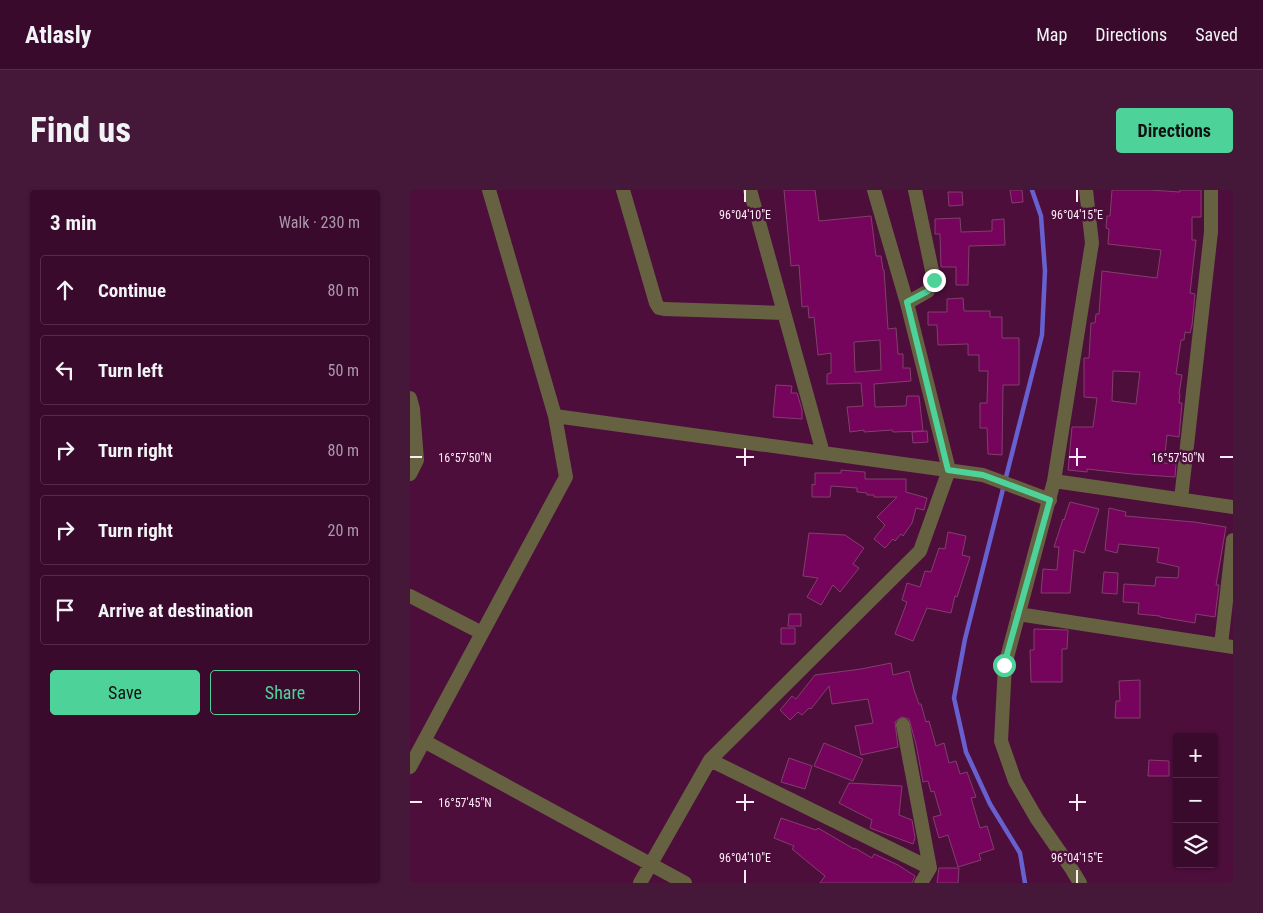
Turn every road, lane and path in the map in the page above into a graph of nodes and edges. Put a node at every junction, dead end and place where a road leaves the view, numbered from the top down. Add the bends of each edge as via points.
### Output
1 (489, 190) edge
2 (623, 190) edge
3 (750, 190) edge
4 (874, 190) edge
5 (915, 190) edge
6 (1086, 190) edge
7 (1211, 190) edge
8 (907, 302) junction
9 (784, 313) junction
10 (410, 398) edge
11 (555, 416) junction
12 (824, 453) junction
13 (948, 470) junction
14 (410, 474) edge
15 (1054, 481) junction
16 (1181, 499) junction
17 (1050, 500) junction
18 (1233, 508) edge
19 (1233, 540) edge
20 (410, 596) edge
21 (1018, 614) junction
22 (482, 633) junction
23 (1227, 646) edge
24 (903, 724) dead end
25 (424, 741) junction
26 (710, 760) junction
27 (410, 767) edge
28 (651, 864) junction
29 (930, 868) junction
30 (640, 883) edge
31 (685, 883) edge
32 (921, 883) edge
33 (1080, 883) edge

1 - 11 street
2 - 9 street via 659,308
3 - 9 street
4 - 8 street
5 - 8 street via 934,280 928,291
6 - 15 street via 1092,243
7 - 16 street via 1211,232
8 - 13 street
9 - 12 street
10 - 14 street via 417,460
11 - 12 street
11 - 22 street via 566,477
12 - 13 street
13 - 17 street via 983,475
13 - 26 street via 920,550
15 - 16 street
15 - 17 street
16 - 18 street
17 - 21 street
19 - 23 street
20 - 22 street
21 - 23 street
21 - 33 street via 1004,665 1001,741 1015,781
22 - 25 street
24 - 29 street
25 - 27 street
25 - 28 street
26 - 28 street
26 - 29 street
28 - 30 street
28 - 31 street
29 - 32 street

